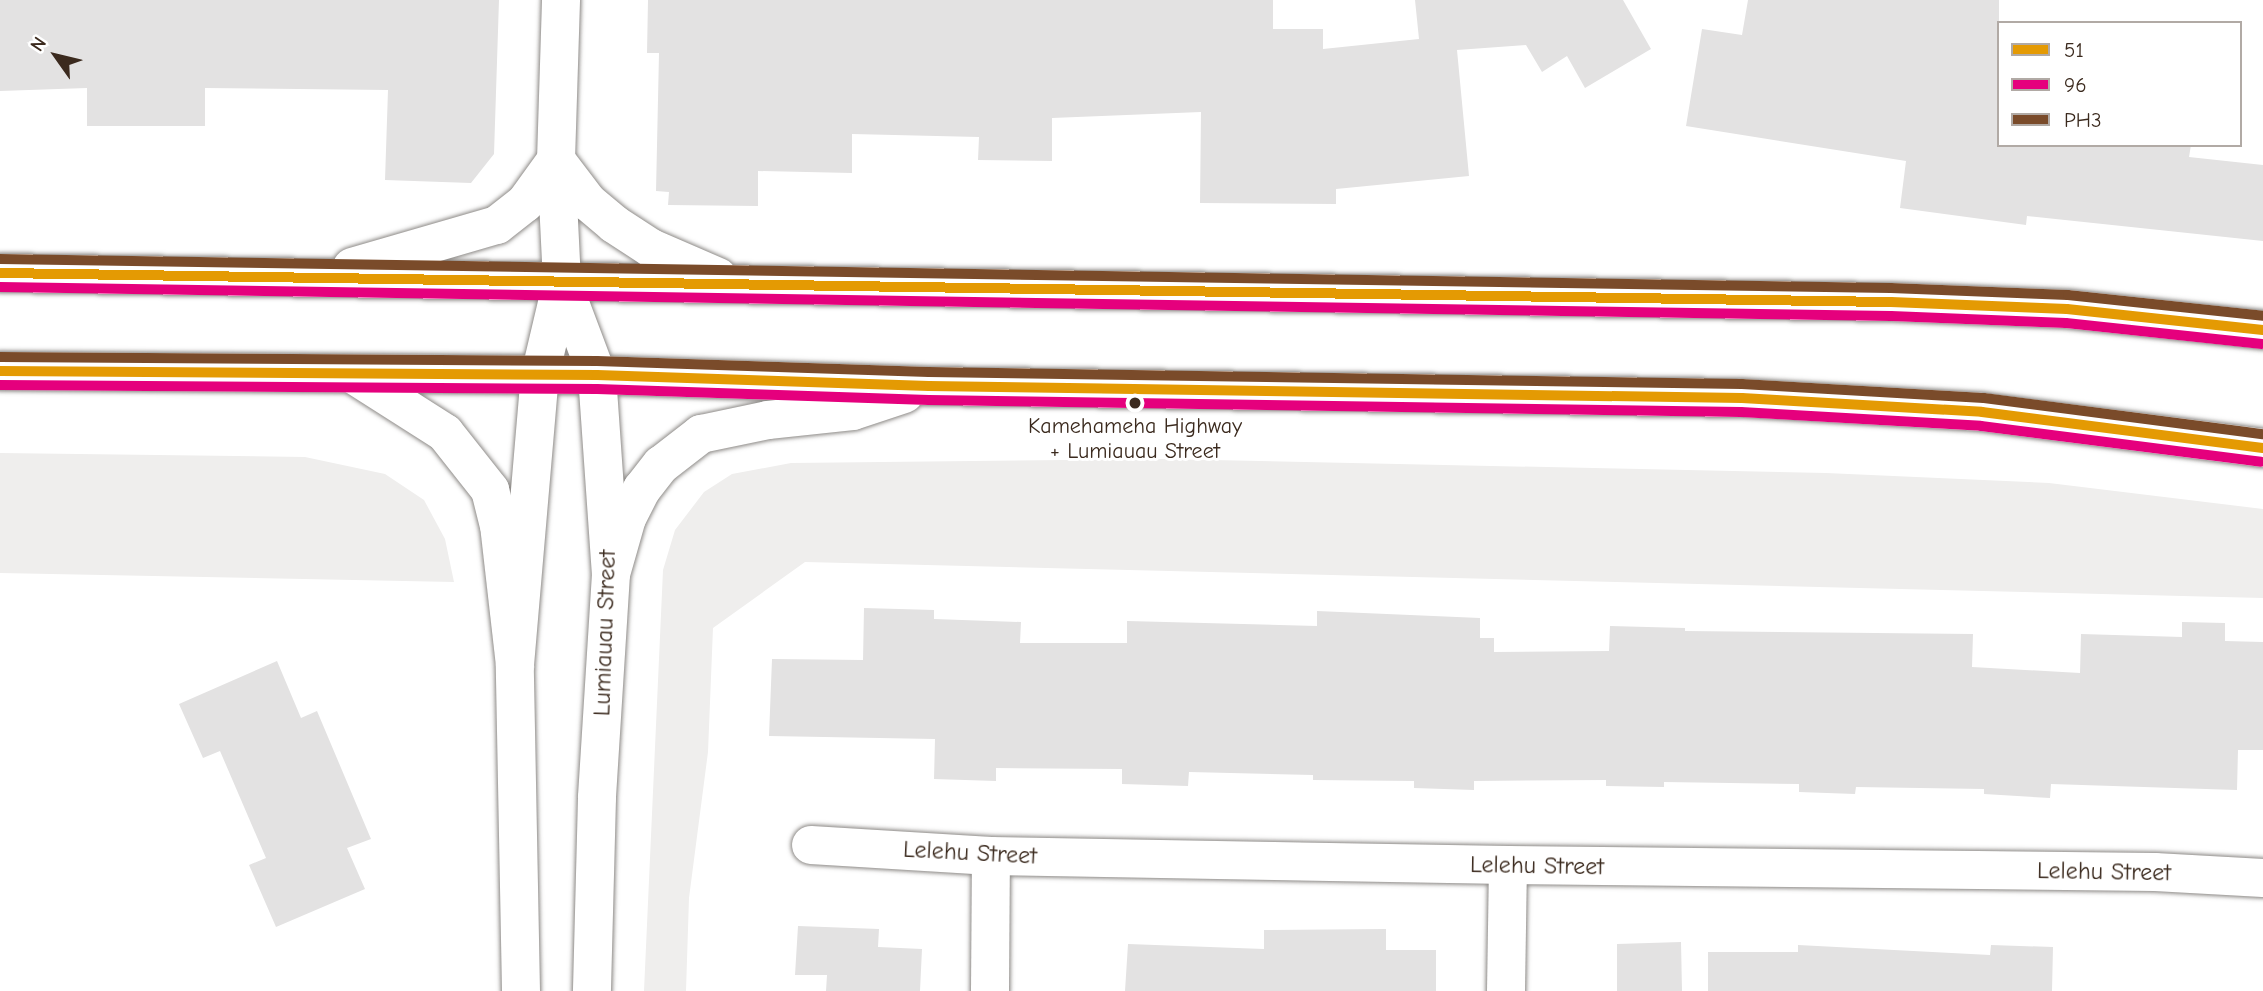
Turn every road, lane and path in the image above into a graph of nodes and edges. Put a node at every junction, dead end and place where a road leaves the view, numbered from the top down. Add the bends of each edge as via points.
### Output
1 (561, 0) edge
2 (556, 160) junction
3 (0, 273) edge
4 (312, 279) junction
5 (562, 282) junction
6 (729, 282) junction
7 (2263, 330) edge
8 (0, 371) edge
9 (540, 374) junction
10 (354, 375) junction
11 (597, 375) junction
12 (929, 386) junction
13 (2263, 448) edge
14 (611, 574) junction
15 (515, 665) junction
16 (811, 845) dead end
17 (991, 856) junction
18 (1508, 866) junction
19 (2263, 878) edge
20 (521, 991) edge
21 (592, 991) edge
22 (990, 991) edge
23 (1506, 991) edge

1 - 2 main road, Lumiauau Street
2 - 4 main road via 525,203 497,225
2 - 5 main road, Lumiauau Street
2 - 6 main road via 588,202 614,224 652,248
3 - 4 main road
4 - 5 main road
5 - 6 main road
5 - 9 main road, Lumiauau Street
5 - 11 main road, Lumiauau Street
6 - 7 main road via 1891,302 2067,309
8 - 10 main road
9 - 10 main road
9 - 11 main road
9 - 15 main road, Lumiauau Street
10 - 15 main road via 445,433 490,490 499,525
11 - 12 main road
11 - 14 main road, Lumiauau Street
12 - 13 main road via 1742,398 1982,412
12 - 14 main road via 853,411 768,420 701,434 661,465 642,489 627,518
14 - 21 main road, Lumiauau Street via 597,798
15 - 20 main road, Lumiauau Street
16 - 17 main road, Lelehu Street
17 - 18 main road, Lelehu Street
17 - 22 main road
18 - 19 main road, Lelehu Street via 2155,872
18 - 23 main road

